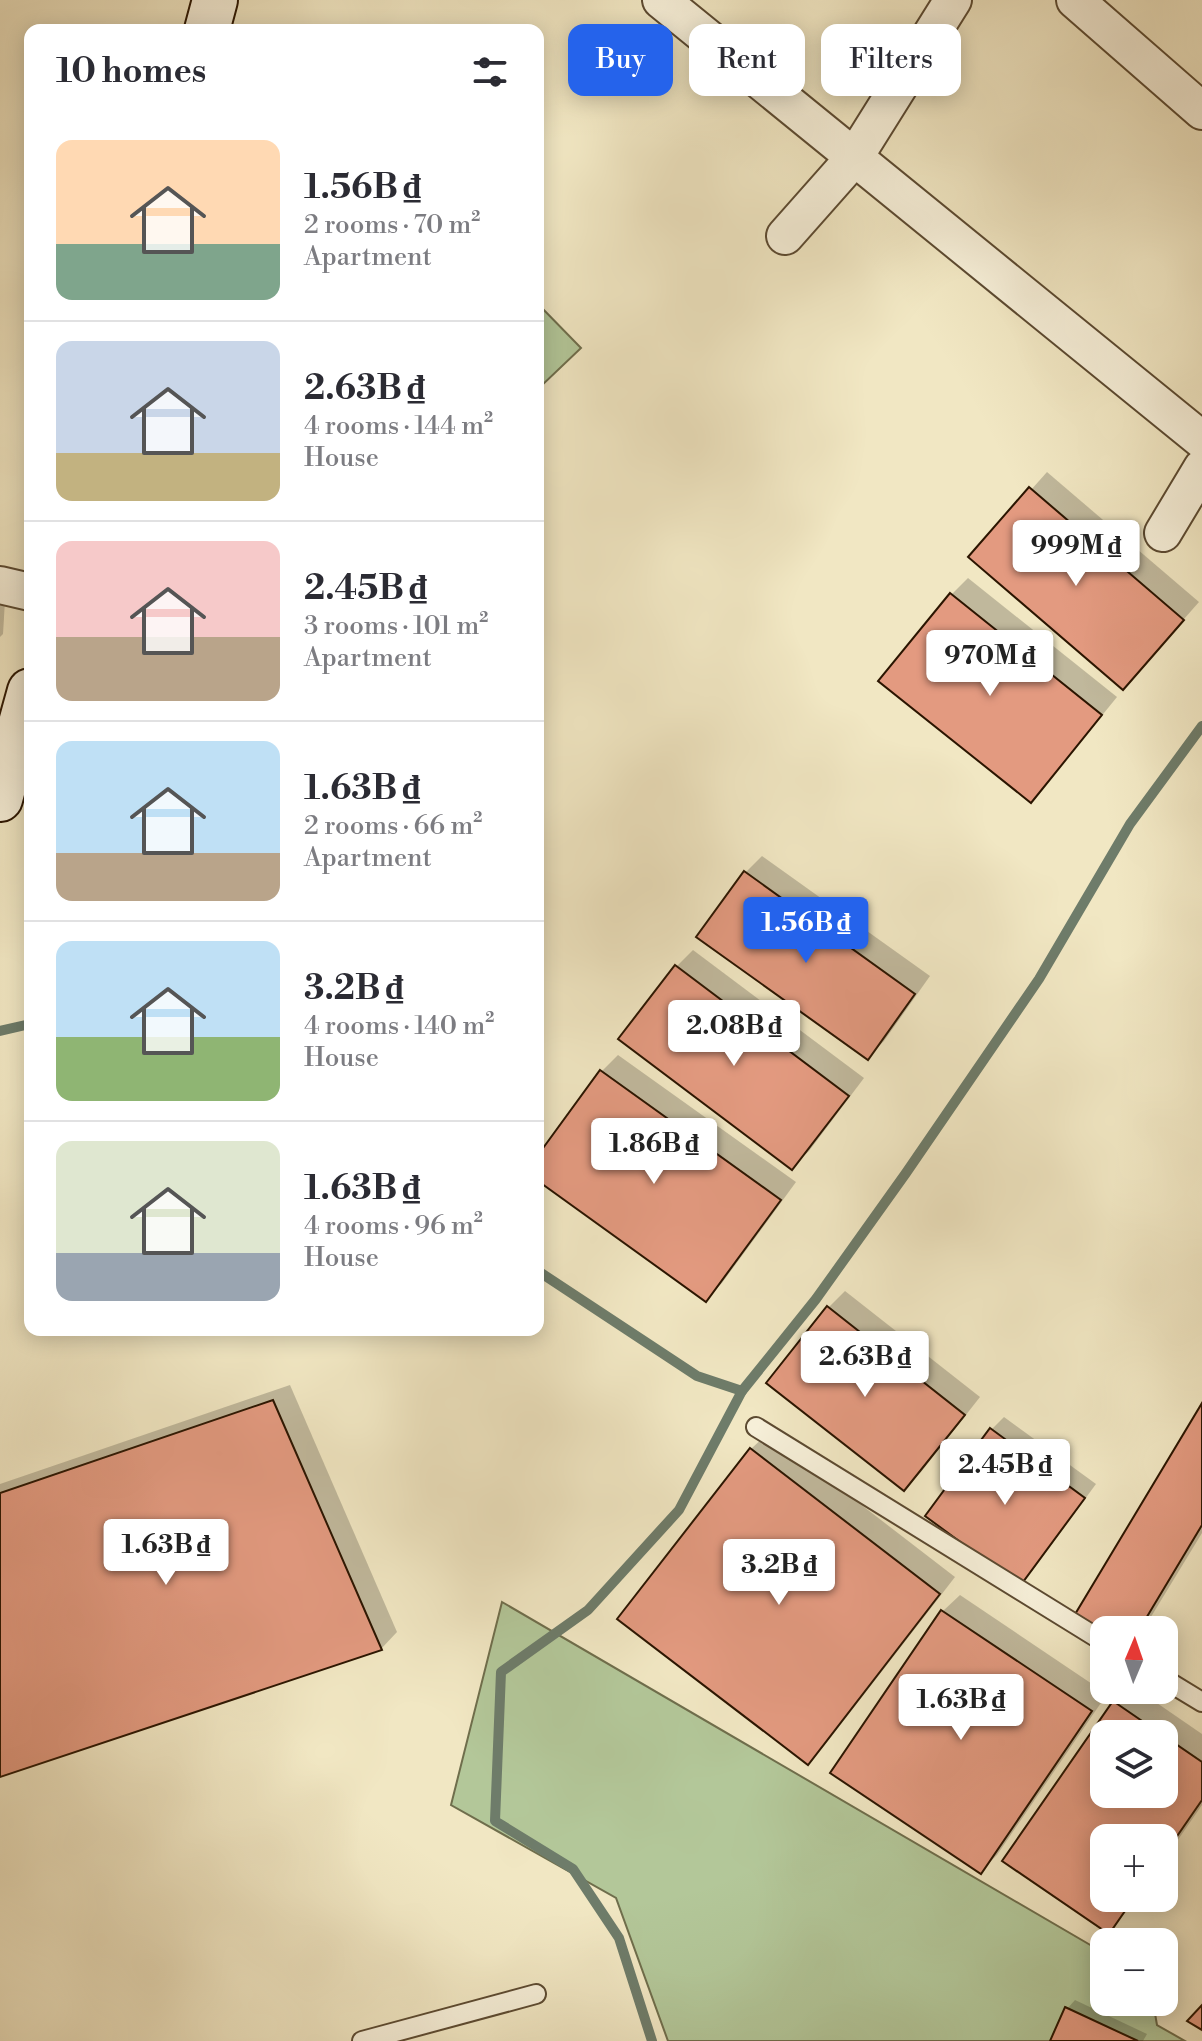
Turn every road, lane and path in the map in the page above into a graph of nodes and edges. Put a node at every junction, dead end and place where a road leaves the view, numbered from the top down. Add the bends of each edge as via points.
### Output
1 (215, 0) edge
2 (661, 0) edge
3 (953, 0) edge
4 (1075, 0) edge
5 (209, 24) edge
6 (1202, 111) edge
7 (854, 158) junction
8 (785, 236) dead end
9 (1202, 440) edge
10 (1202, 468) edge
11 (1163, 533) dead end
12 (0, 585) edge
13 (24, 591) edge
14 (24, 713) edge
15 (0, 799) edge
16 (756, 1427) dead end
17 (1090, 1633) edge
18 (1178, 1687) edge
19 (1202, 1702) edge
20 (536, 1994) dead end
21 (362, 2041) edge

1 - 5 street
2 - 7 street
3 - 7 street
4 - 6 street
7 - 8 street
7 - 9 street
10 - 11 street
12 - 13 street
14 - 15 street
16 - 17 lane
18 - 19 lane
20 - 21 lane

